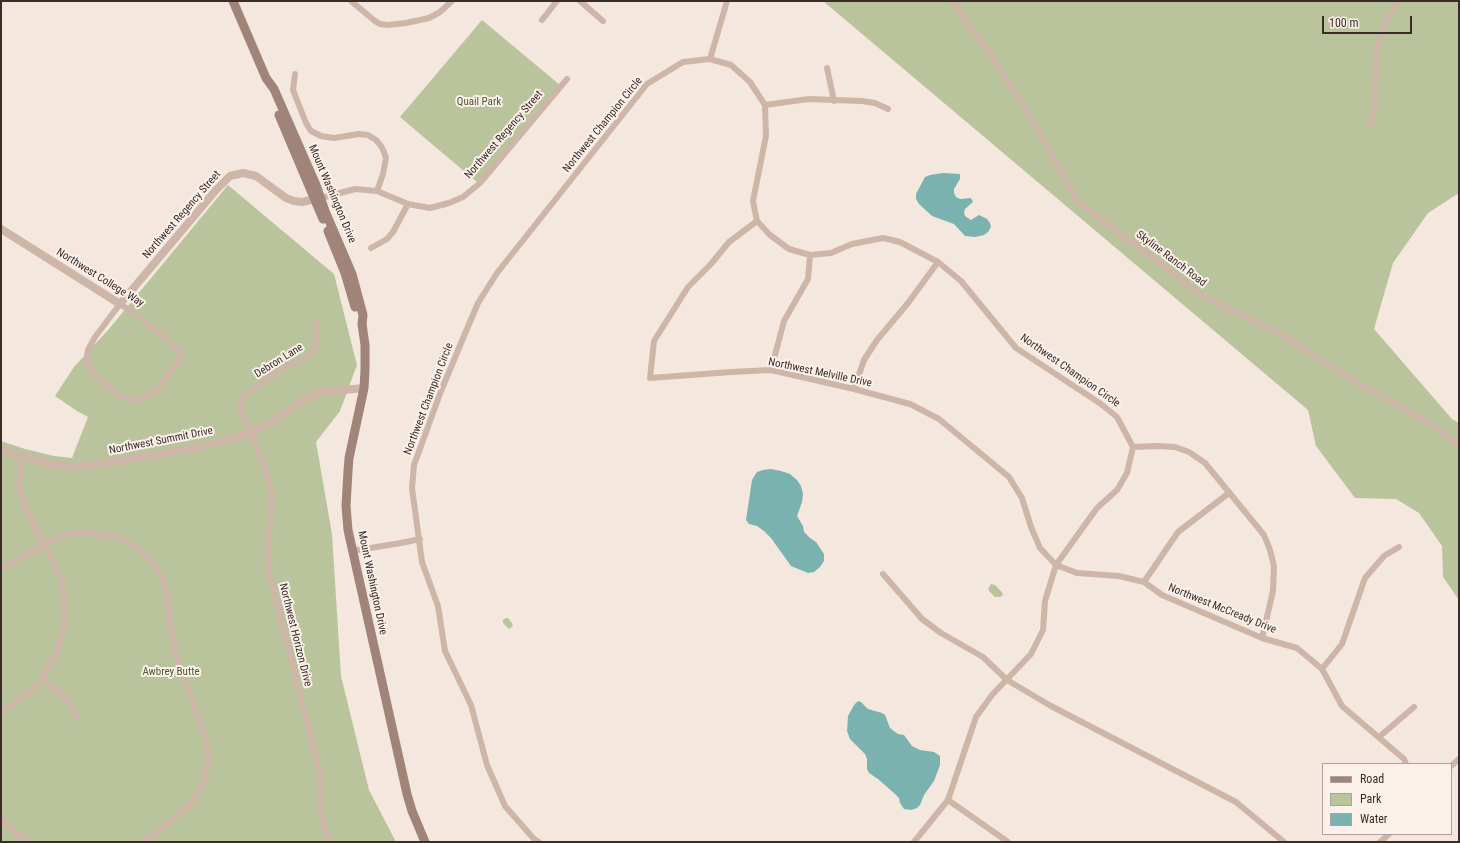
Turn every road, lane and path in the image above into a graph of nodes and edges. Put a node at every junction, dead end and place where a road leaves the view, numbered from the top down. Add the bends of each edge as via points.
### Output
1 (234, 1) edge
2 (351, 1) edge
3 (452, 1) edge
4 (557, 1) edge
5 (580, 1) edge
6 (727, 1) edge
7 (952, 1) edge
8 (1399, 1) edge
9 (542, 20) dead end
10 (603, 21) dead end
11 (710, 59) junction
12 (827, 68) dead end
13 (295, 74) dead end
14 (567, 79) dead end
15 (834, 101) junction
16 (765, 105) junction
17 (888, 109) dead end
18 (1371, 126) dead end
19 (378, 191) junction
20 (317, 199) junction
21 (408, 204) junction
22 (757, 221) junction
23 (1, 229) edge
24 (371, 248) dead end
25 (810, 255) junction
26 (938, 262) junction
27 (120, 304) junction
28 (316, 322) dead end
29 (771, 370) junction
30 (364, 388) junction
31 (854, 389) junction
32 (251, 433) junction
33 (1459, 446) edge
34 (1134, 448) junction
35 (1, 450) edge
36 (21, 456) junction
37 (1229, 493) junction
38 (420, 539) junction
39 (45, 544) junction
40 (1400, 547) dead end
41 (352, 551) junction
42 (1056, 565) junction
43 (1, 569) edge
44 (883, 574) dead end
45 (1144, 582) junction
46 (1262, 638) junction
47 (1322, 669) junction
48 (42, 679) junction
49 (1007, 680) junction
50 (1414, 707) dead end
51 (1, 711) edge
52 (78, 719) dead end
53 (1379, 737) junction
54 (1406, 763) edge
55 (948, 800) junction
56 (1, 818) edge
57 (1388, 835) edge
58 (29, 842) edge
59 (142, 842) edge
60 (328, 842) edge
61 (425, 842) edge
62 (539, 842) edge
63 (914, 842) edge
64 (1008, 842) edge
65 (1284, 842) edge
66 (1380, 842) edge

1 - 20 main road, Mount Washington Drive via 269,91
2 - 3 street via 375,21 387,25 429,18
4 - 9 street
5 - 10 street
6 - 11 street
7 - 33 street, Skyline Ranch Road via 989,52 1032,119 1077,200 1201,295 1279,333 1356,382 1433,425
8 - 18 street via 1385,23 1377,48
11 - 16 street, Northwest Champion Circle via 731,65 750,82
11 - 38 street, Northwest Champion Circle via 683,62 647,84 487,287 444,384 414,465 412,488
12 - 15 street
13 - 19 street via 293,90 311,131 334,138 368,135 381,146 386,158
14 - 21 street, Northwest Regency Street via 480,182 463,197 449,204 430,208
15 - 16 street via 809,99
15 - 17 street via 876,103
16 - 22 street via 766,136 753,201
19 - 20 street, Northwest Regency Street via 355,189
19 - 21 street, Northwest Regency Street
20 - 27 street, Northwest Regency Street via 294,201 276,191 261,178 243,172 230,176
20 - 30 main road, Mount Washington Drive via 362,324 365,345
21 - 24 street via 393,232
22 - 25 street, Northwest Champion Circle via 789,249
22 - 29 street, Northwest Melville Drive via 729,242 688,287 654,341 650,378
23 - 27 street, Northwest College Way
25 - 26 street, Northwest Champion Circle via 831,253 852,244 883,238 900,242
25 - 29 street via 808,279 784,321
26 - 31 street via 877,340 864,360
26 - 34 street, Northwest Champion Circle via 961,281 1016,348 1117,417
27 - 27 street, Northwest College Way via 95,337 86,361 92,372 117,394 126,399 136,400 156,390 180,360 181,353 140,317
28 - 32 street, Debron Lane via 316,346 308,357 279,370 245,395 240,402 242,415
29 - 31 street, Northwest Melville Drive
30 - 32 street, Northwest Summit Drive via 322,392 305,399
30 - 41 main road, Mount Washington Drive via 347,477 346,506
31 - 42 street, Northwest Melville Drive via 910,404 939,419 1009,477 1022,498 1040,548
32 - 36 street, Northwest Summit Drive via 197,448 90,466 56,465
32 - 60 street, Northwest Horizon Drive via 272,495 268,553 270,576 320,772 320,809
34 - 37 street via 1175,447 1189,452 1205,463
34 - 42 street via 1127,474 1117,490 1097,508
35 - 36 street, Northwest Summit Drive
36 - 39 street via 20,494
37 - 45 street via 1178,532
37 - 46 street via 1264,535 1274,566 1274,591
38 - 41 street
38 - 62 street, Northwest Champion Circle via 422,562 438,606 445,650 471,705 487,765 505,806
39 - 43 street
39 - 48 street via 62,583 65,608 57,651
39 - 59 street via 66,535 83,532 116,537 134,546 151,561 165,586 175,653 205,738 209,758 203,785 194,799 159,831
40 - 47 street via 1384,556 1365,578 1342,644
41 - 61 main road, Mount Washington Drive via 407,794
42 - 45 street, Northwest McCready Drive via 1077,573 1119,576
42 - 49 street via 1045,601 1043,630 1031,654
44 - 49 street via 922,619 940,633 983,656
45 - 46 street, Northwest McCready Drive via 1162,595
46 - 47 street, Northwest McCready Drive via 1297,648
47 - 53 street, Northwest McCready Drive via 1342,706
48 - 51 street via 18,702
48 - 52 street via 61,694
49 - 55 street via 976,717
49 - 65 street via 1051,706 1236,802
50 - 53 street
53 - 54 street, Northwest McCready Drive
55 - 63 street
55 - 64 street
56 - 58 street
57 - 66 street

